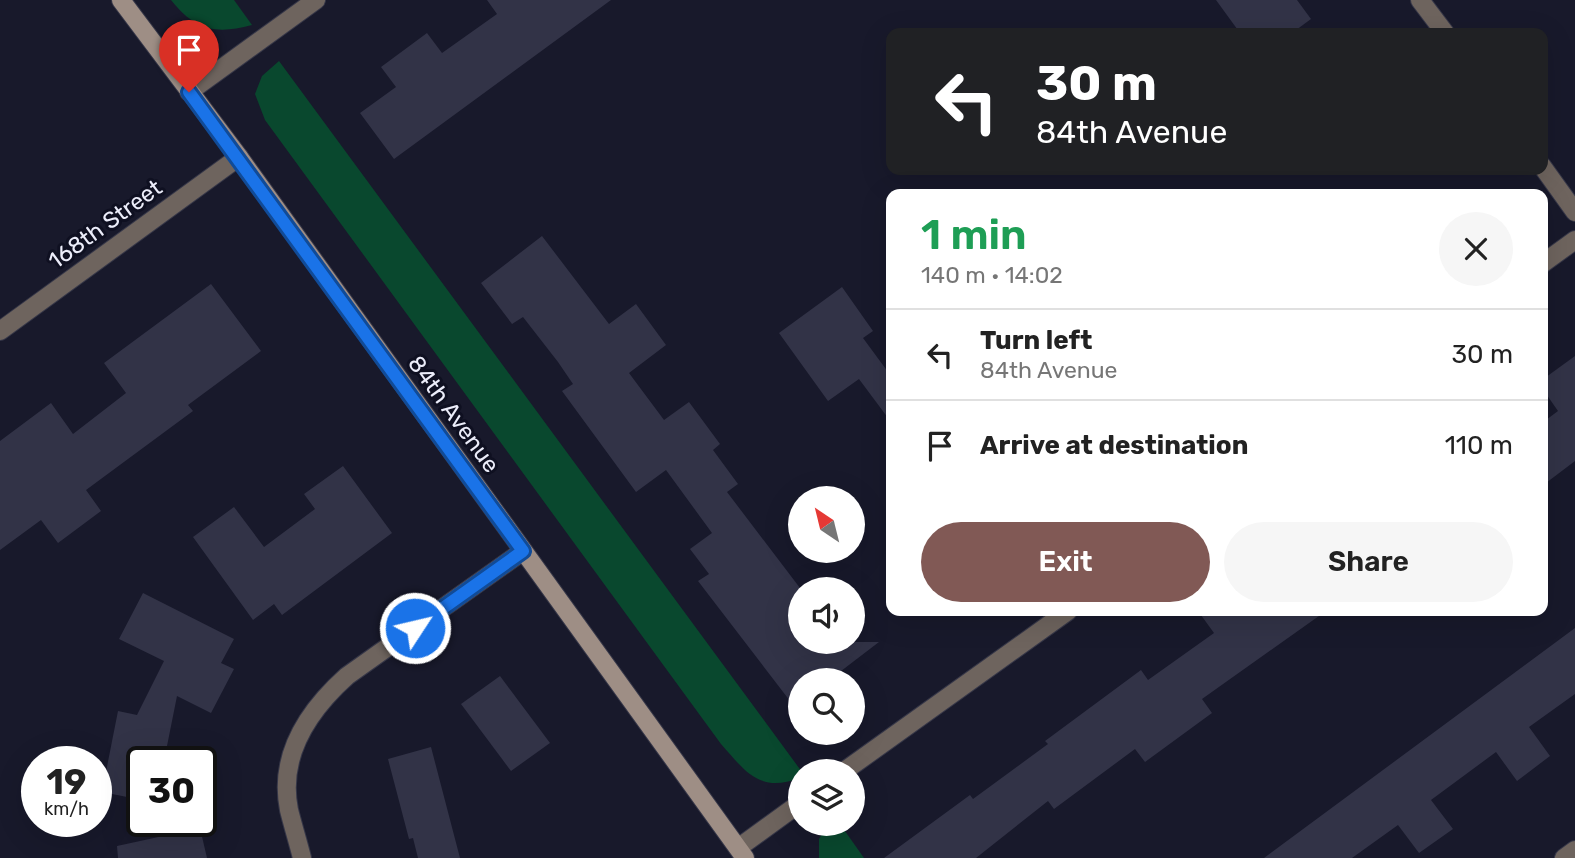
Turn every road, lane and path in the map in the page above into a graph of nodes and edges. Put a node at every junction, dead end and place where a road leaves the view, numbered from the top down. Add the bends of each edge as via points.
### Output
1 (121, 0) edge
2 (316, 0) edge
3 (1420, 0) edge
4 (1441, 28) edge
5 (189, 92) junction
6 (239, 157) junction
7 (1548, 174) edge
8 (1575, 212) edge
9 (1575, 240) edge
10 (1548, 260) edge
11 (0, 331) edge
12 (523, 551) junction
13 (1061, 616) edge
14 (861, 759) edge
15 (788, 813) edge
16 (1575, 850) edge
17 (741, 853) edge
18 (302, 858) edge
19 (1564, 858) edge

1 - 5 street, 84th Avenue
2 - 5 street
3 - 4 street
5 - 6 street, 84th Avenue
6 - 11 street, 168th Street
6 - 12 street, 84th Avenue
7 - 8 street
9 - 10 street
12 - 17 street, 84th Avenue
12 - 18 street via 347,676 305,722 294,747 289,778 289,807
13 - 14 street
15 - 17 street
16 - 19 street

